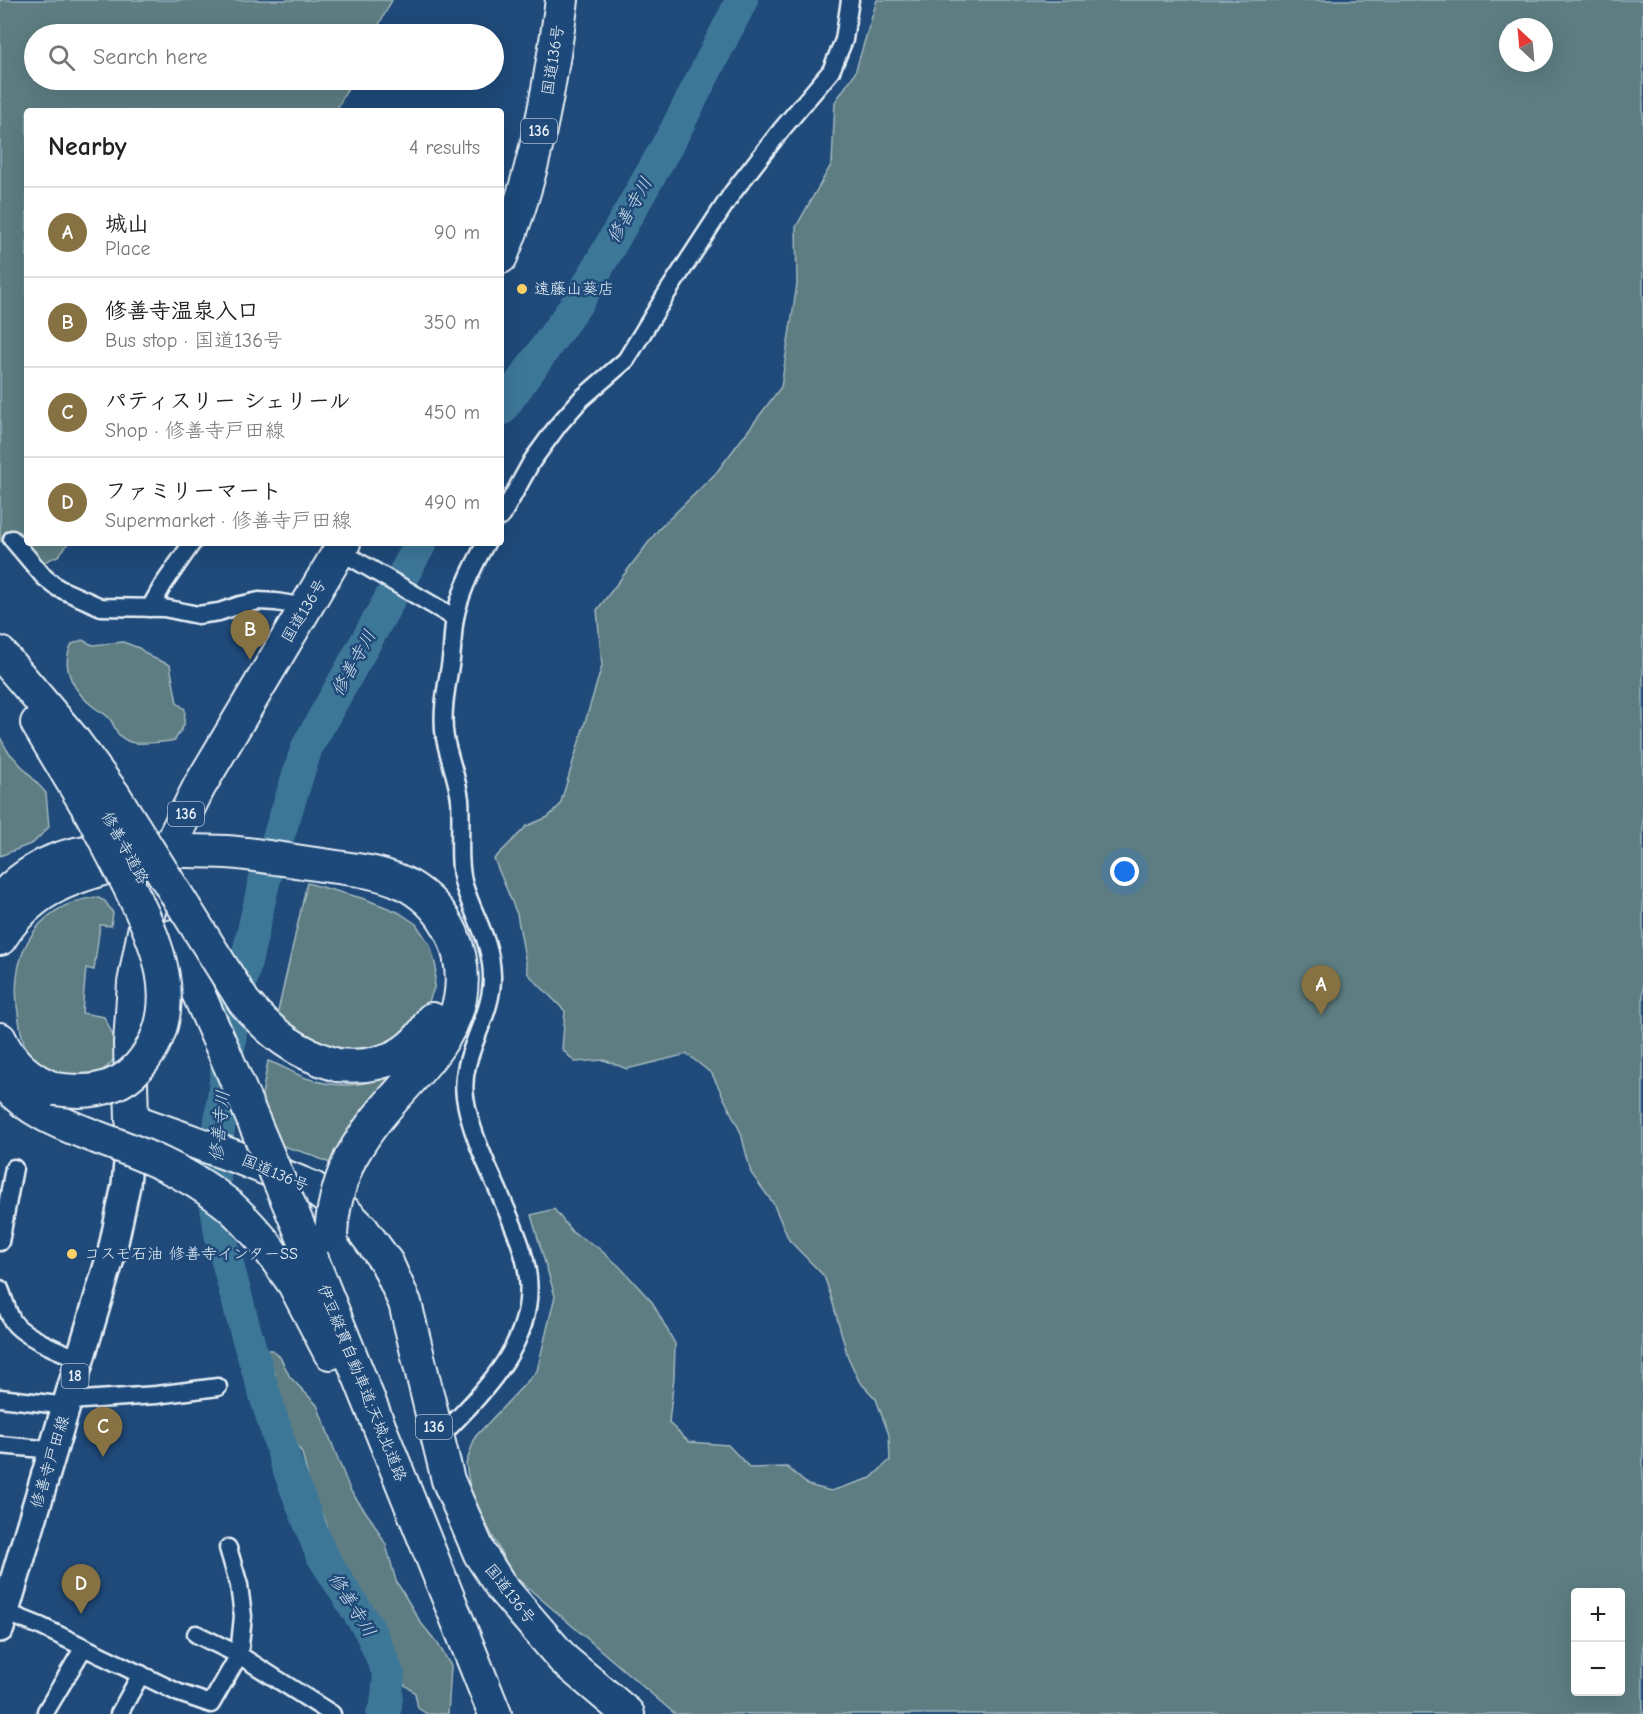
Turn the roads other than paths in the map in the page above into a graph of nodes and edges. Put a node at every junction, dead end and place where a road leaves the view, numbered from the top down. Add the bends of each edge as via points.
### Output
1 (562, 0) edge
2 (850, 0) edge
3 (504, 250) edge
4 (504, 512) edge
5 (12, 539) dead end
6 (190, 546) edge
7 (485, 546) edge
8 (346, 551) edge
9 (306, 607) junction
10 (150, 608) junction
11 (455, 618) junction
12 (0, 655) edge
13 (0, 668) edge
14 (102, 805) junction
15 (167, 851) junction
16 (302, 867) junction
17 (42, 894) junction
18 (0, 900) edge
19 (0, 939) edge
20 (134, 983) junction
21 (0, 1039) edge
22 (225, 1054) joint
23 (0, 1079) edge
24 (132, 1120) junction
25 (14, 1168) dead end
26 (316, 1234) junction
27 (0, 1242) edge
28 (0, 1289) edge
29 (81, 1358) junction
30 (218, 1387) dead end
31 (0, 1398) edge
32 (67, 1404) junction
33 (437, 1440) junction
34 (0, 1445) edge
35 (53, 1450) junction
36 (420, 1530) junction
37 (228, 1548) dead end
38 (2, 1616) edge
39 (196, 1634) dead end
40 (84, 1647) junction
41 (239, 1655) junction
42 (141, 1674) junction
43 (46, 1712) dead end
44 (119, 1714) edge
45 (332, 1714) edge
46 (495, 1714) edge
47 (627, 1714) edge

1 - 3 highway, 国道136号 / 136 via 550,87 518,217
2 - 4 street via 844,40 831,71 733,192 626,360 559,424 532,461
5 - 10 street via 58,588 101,607
6 - 10 street
7 - 11 street
8 - 9 highway, 国道136号 / 136
8 - 11 street
9 - 10 street via 259,601 198,615
9 - 15 highway, 国道136号 / 136 via 199,787
11 - 33 street via 445,737 460,800 463,883 486,937 492,978 485,1016 465,1068 465,1098 472,1128 522,1249 529,1301 519,1338 500,1369
12 - 14 highway, 修善寺道路
13 - 14 highway via 45,734
14 - 16 highway, bridge via 244,1002 287,1043 338,1065 374,1064 406,1050 428,1028 441,997 444,963 432,931 409,906 394,897
14 - 21 highway, bridge via 164,973 164,1010 154,1044 122,1081 91,1092 55,1089 40,1083 25,1073
14 - 22 highway, 修善寺道路 via 173,936
15 - 16 highway
15 - 17 highway via 80,876
15 - 18 highway via 92,851 56,860 27,875
15 - 20 highway, 国道136号 / 136 via 146,921
16 - 26 highway, bridge via 372,873 408,885 434,906 444,920 461,967 460,998 448,1029 371,1126 350,1159 332,1214
17 - 19 highway via 11,921
17 - 20 highway via 93,882 111,888 127,915
20 - 24 highway, 国道136号 / 136 via 130,1043
22 - 26 highway, 伊豆縦貫自動車道;天城北道路, bridge
23 - 36 highway, bridge via 22,1102 53,1121 184,1174 226,1203 264,1242 294,1284
24 - 29 main road, 修善寺戸田線 / 18 via 126,1185 112,1252
24 - 33 highway, 国道136号 / 136 via 313,1188 344,1211 376,1246 397,1282
25 - 27 street
26 - 36 highway, 伊豆縦貫自動車道;天城北道路
28 - 29 street via 13,1322 36,1339
29 - 32 main road, 修善寺戸田線 / 18
30 - 32 street
31 - 32 street
32 - 35 main road, 修善寺戸田線 / 18
33 - 47 highway, 国道136号 / 136 via 465,1522 502,1588 564,1660
34 - 35 street
35 - 38 main road, 修善寺戸田線 / 18
36 - 46 highway, 伊豆縦貫自動車道;天城北道路
37 - 41 street via 243,1616
38 - 40 street
39 - 41 street
40 - 42 street
40 - 43 street
41 - 42 street via 211,1704
41 - 45 street
42 - 44 street

